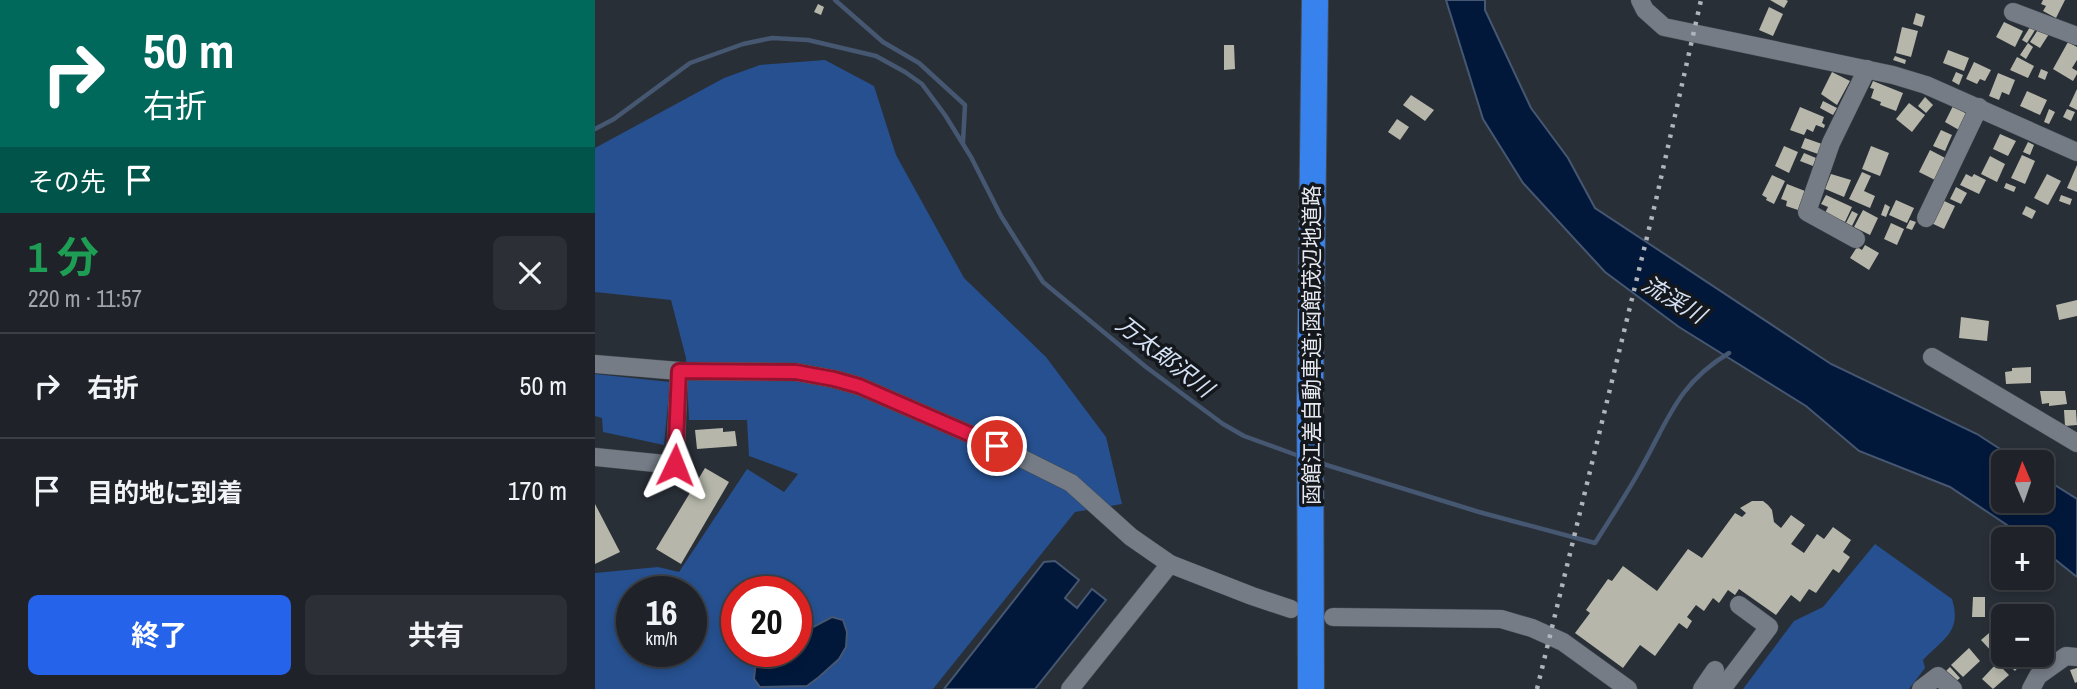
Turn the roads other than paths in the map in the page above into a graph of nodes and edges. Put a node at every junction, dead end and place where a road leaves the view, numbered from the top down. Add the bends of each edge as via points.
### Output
1 (1315, 0) edge
2 (1640, 0) edge
3 (2013, 12) dead end
4 (2077, 36) edge
5 (1867, 69) junction
6 (1979, 107) junction
7 (2077, 152) edge
8 (1927, 218) dead end
9 (1856, 239) dead end
10 (1932, 357) dead end
11 (595, 364) edge
12 (679, 371) junction
13 (2077, 443) edge
14 (595, 457) edge
15 (1170, 564) junction
16 (1739, 605) dead end
17 (1291, 609) dead end
18 (1333, 617) dead end
19 (2077, 657) edge
20 (1715, 670) dead end
21 (1617, 686) edge
22 (1069, 689) edge
23 (1311, 689) edge
24 (1702, 689) edge
25 (1722, 689) edge
26 (1921, 689) edge
27 (1953, 689) edge
28 (2031, 689) edge

1 - 23 highway, 函館江差自動車道;函館茂辺地道路
2 - 5 street via 1664,27
3 - 4 street
5 - 6 street via 1926,85
5 - 9 street via 1831,143 1807,212
6 - 7 street
6 - 8 street
10 - 13 street
11 - 12 street
12 - 14 street via 675,465
12 - 15 street via 796,372 859,386 1071,483 1131,537
15 - 17 street
15 - 22 street
16 - 25 street via 1769,627
18 - 21 street via 1501,619 1563,642
19 - 28 street via 2066,656 2038,676
20 - 24 street
26 - 27 street via 1938,676

